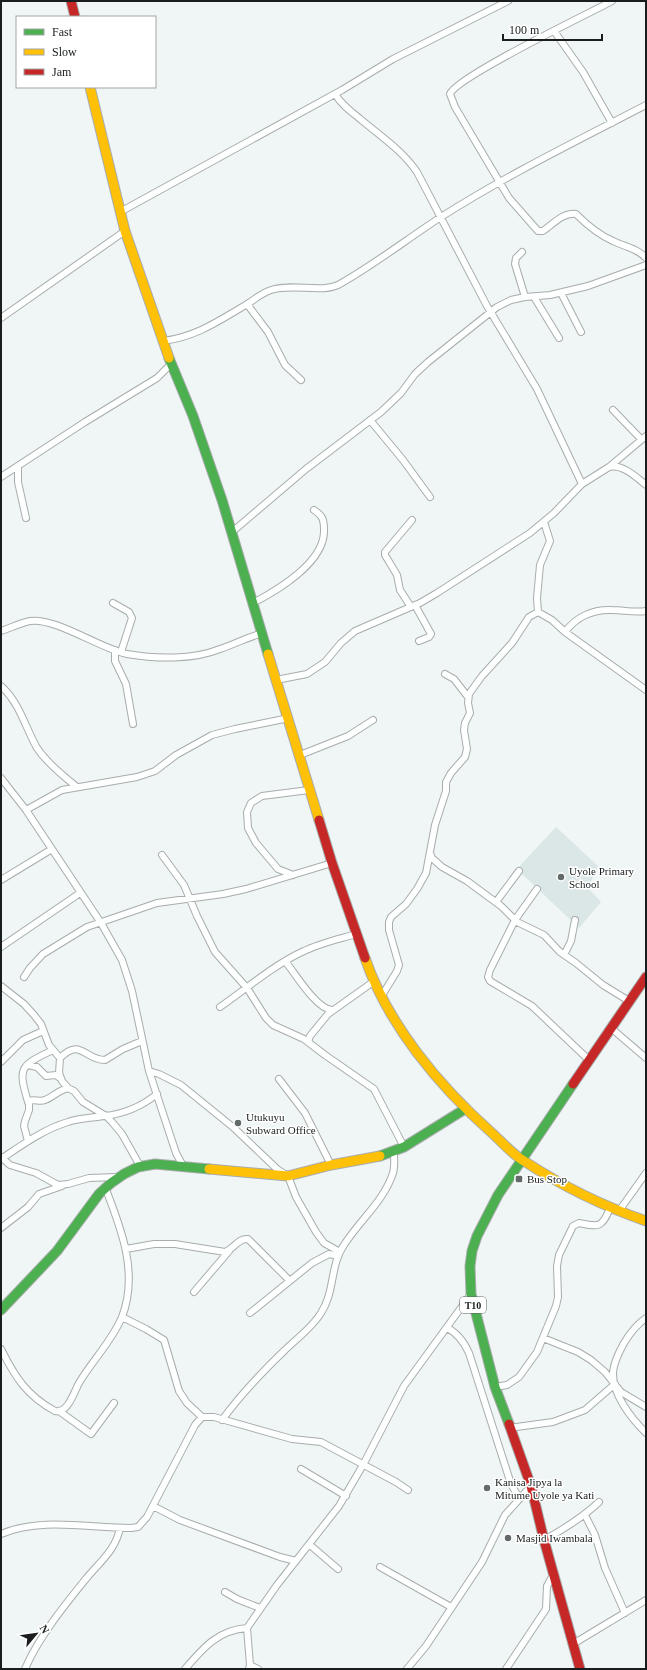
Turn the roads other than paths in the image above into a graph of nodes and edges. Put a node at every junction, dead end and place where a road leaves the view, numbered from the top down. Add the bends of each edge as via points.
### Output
1 (71, 1) edge
2 (508, 1) edge
3 (612, 1) edge
4 (75, 16) edge
5 (554, 31) junction
6 (90, 88) edge
7 (335, 94) junction
8 (646, 105) edge
9 (612, 123) junction
10 (500, 182) junction
11 (120, 212) junction
12 (442, 216) junction
13 (124, 231) junction
14 (522, 252) dead end
15 (646, 258) edge
16 (646, 265) edge
17 (561, 293) junction
18 (525, 297) junction
19 (534, 297) junction
20 (247, 304) junction
21 (490, 311) junction
22 (1, 318) edge
23 (581, 332) dead end
24 (559, 338) dead end
25 (163, 341) junction
26 (171, 364) junction
27 (301, 380) dead end
28 (613, 410) dead end
29 (370, 420) junction
30 (644, 438) edge
31 (18, 466) junction
32 (609, 467) junction
33 (1, 477) edge
34 (582, 484) junction
35 (646, 485) edge
36 (430, 497) dead end
37 (314, 510) dead end
38 (26, 518) dead end
39 (412, 520) dead end
40 (544, 522) junction
41 (232, 532) junction
42 (113, 603) dead end
43 (253, 603) junction
44 (413, 606) junction
45 (646, 611) edge
46 (538, 612) junction
47 (1, 631) edge
48 (566, 632) junction
49 (263, 633) junction
50 (419, 641) dead end
51 (118, 651) junction
52 (445, 674) dead end
53 (276, 680) junction
54 (1, 686) edge
55 (646, 690) edge
56 (468, 697) junction
57 (289, 718) junction
58 (373, 720) dead end
59 (133, 724) dead end
60 (300, 755) junction
61 (1, 778) edge
62 (77, 787) junction
63 (310, 790) junction
64 (26, 810) junction
65 (52, 849) junction
66 (430, 852) junction
67 (162, 855) dead end
68 (332, 863) junction
69 (518, 872) dead end
70 (293, 875) junction
71 (1, 880) edge
72 (537, 889) dead end
73 (80, 893) junction
74 (189, 898) junction
75 (496, 902) junction
76 (514, 920) junction
77 (575, 920) dead end
78 (101, 923) junction
79 (356, 934) junction
80 (1, 947) edge
81 (564, 955) junction
82 (285, 961) junction
83 (24, 977) dead end
84 (646, 977) edge
85 (373, 982) junction
86 (1, 986) edge
87 (247, 988) junction
88 (381, 997) junction
89 (629, 1001) junction
90 (220, 1007) dead end
91 (332, 1010) junction
92 (611, 1028) junction
93 (43, 1031) junction
94 (142, 1041) junction
95 (308, 1042) junction
96 (53, 1050) junction
97 (60, 1058) junction
98 (646, 1058) edge
99 (590, 1060) junction
100 (1, 1062) edge
101 (28, 1065) junction
102 (149, 1071) junction
103 (60, 1078) junction
104 (279, 1080) dead end
105 (68, 1088) junction
106 (157, 1094) junction
107 (28, 1102) junction
108 (465, 1109) junction
109 (106, 1116) junction
110 (28, 1141) junction
111 (404, 1147) junction
112 (394, 1152) junction
113 (1, 1158) edge
114 (522, 1160) junction
115 (331, 1165) junction
116 (140, 1166) junction
117 (183, 1166) junction
118 (646, 1173) edge
119 (288, 1176) junction
120 (117, 1177) junction
121 (63, 1185) junction
122 (105, 1187) junction
123 (614, 1209) junction
124 (646, 1221) edge
125 (1, 1228) edge
126 (126, 1249) junction
127 (229, 1251) junction
128 (339, 1254) junction
129 (288, 1280) junction
130 (194, 1292) dead end
131 (471, 1294) junction
132 (2, 1306) edge
133 (250, 1313) dead end
134 (122, 1317) junction
135 (646, 1318) edge
136 (446, 1328) junction
137 (543, 1338) junction
138 (1, 1350) edge
139 (615, 1384) junction
140 (495, 1387) junction
141 (114, 1403) dead end
142 (646, 1407) edge
143 (59, 1411) junction
144 (202, 1417) junction
145 (222, 1420) junction
146 (509, 1428) junction
147 (646, 1433) edge
148 (363, 1465) junction
149 (301, 1469) dead end
150 (530, 1486) junction
151 (408, 1490) dead end
152 (346, 1496) junction
153 (519, 1498) junction
154 (599, 1502) dead end
155 (153, 1506) junction
156 (586, 1515) junction
157 (120, 1528) junction
158 (1, 1534) edge
159 (544, 1540) junction
160 (310, 1545) junction
161 (296, 1561) junction
162 (380, 1567) dead end
163 (338, 1569) dead end
164 (553, 1575) junction
165 (225, 1592) dead end
166 (646, 1600) edge
167 (451, 1607) junction
168 (260, 1608) junction
169 (625, 1613) junction
170 (247, 1628) junction
171 (573, 1644) junction
172 (250, 1667) edge
173 (25, 1669) edge
174 (185, 1669) edge
175 (258, 1669) edge
176 (407, 1669) edge
177 (506, 1669) edge
178 (580, 1669) edge

1 - 4 main road
2 - 7 street via 398,56
3 - 5 street
5 - 9 street via 583,72
5 - 10 street via 475,73 451,91 450,98
6 - 11 main road
7 - 11 street
7 - 12 street via 412,164
8 - 9 street
9 - 10 street
10 - 12 street
10 - 15 street via 509,198 538,231 543,231 561,218 576,214 602,235 632,248
11 - 13 main road
12 - 20 street via 338,285 329,288 278,288 269,290
12 - 21 street
13 - 22 street
13 - 25 main road
14 - 18 street via 516,258 515,264
16 - 17 street via 600,283
17 - 19 street
17 - 23 street
18 - 19 street
18 - 21 street via 504,303
19 - 24 street
20 - 25 street via 196,333
20 - 27 street via 268,332 285,365
21 - 29 street via 428,362 391,403
21 - 34 street via 537,388
25 - 26 main road
26 - 31 street via 157,378
26 - 41 main road
28 - 30 street
29 - 36 street
29 - 41 street via 301,473
30 - 32 street
31 - 33 street
31 - 38 street via 18,482
32 - 34 street
32 - 35 street via 621,468
34 - 40 street
37 - 43 street via 325,522 325,537 321,547 291,580
39 - 44 street via 385,555 397,575 400,590
40 - 44 street via 498,554
40 - 46 street via 550,541 540,564
41 - 43 main road
42 - 51 street via 129,612 132,618
43 - 49 main road
44 - 50 street via 430,634
44 - 53 street via 355,632 340,643 324,662 307,674
45 - 48 street via 612,610 589,613 571,624
46 - 48 street
46 - 56 street via 529,617 512,643 476,683
47 - 51 street via 30,621 42,622 77,633
48 - 55 street
49 - 51 street via 195,655 149,656
49 - 53 main road
51 - 59 street via 115,661 126,684
52 - 56 street via 454,679
53 - 57 main road
54 - 62 street via 15,702 42,754
56 - 66 street via 470,713 464,730 467,749 446,782
57 - 60 main road
57 - 62 street via 212,735 146,774
58 - 60 street via 348,736
60 - 63 main road
61 - 64 street
62 - 64 street via 56,793
63 - 68 main road
63 - 70 street via 262,796 251,803 247,812 248,828 256,843 278,869
64 - 65 street
65 - 71 street
65 - 73 street
66 - 75 street via 432,858 442,867
66 - 88 street via 428,867 417,889 389,922 399,965
67 - 74 street via 181,879
68 - 70 street
68 - 79 main road
69 - 75 street
70 - 74 street via 235,892
72 - 76 street
73 - 78 street
73 - 80 street
74 - 78 street via 157,903
74 - 87 street via 215,952
75 - 76 street
76 - 81 street via 537,930
76 - 99 street via 490,970 490,981 532,1006
77 - 81 street via 571,940
78 - 83 street via 87,927 49,949 38,958
78 - 94 street via 115,946 127,974
79 - 82 street via 310,948
79 - 85 main road
81 - 89 street
82 - 87 street
82 - 91 street via 318,1002 325,1009
84 - 89 main road, T10
85 - 88 main road
85 - 91 street
86 - 93 street via 29,1009 41,1024
87 - 90 street
87 - 95 street via 273,1025
88 - 108 main road via 425,1064
89 - 92 main road, T10
91 - 95 street
92 - 98 street
92 - 99 main road, T10
93 - 96 street
93 - 100 street via 23,1040
94 - 97 street via 123,1048 105,1060 94,1058 77,1049
94 - 102 street
95 - 111 street via 374,1089
96 - 97 street
96 - 101 street
97 - 103 street
99 - 114 main road, T10
101 - 103 street via 37,1068 46,1076 56,1074
101 - 107 street via 22,1073
102 - 106 street
102 - 119 street via 184,1087
103 - 105 street
104 - 115 street via 305,1113
105 - 107 street via 58,1091 44,1101
105 - 109 street
106 - 109 street via 136,1109
106 - 117 street via 176,1153
107 - 110 street via 29,1110 24,1121
108 - 111 main road
108 - 114 main road
109 - 110 street via 68,1122
109 - 116 street via 118,1129
110 - 113 street
111 - 112 main road
112 - 115 main road
112 - 128 street via 394,1166 388,1182
113 - 121 street via 10,1165
114 - 123 main road via 555,1180
114 - 131 main road, T10 via 498,1195 477,1236 470,1266
115 - 119 main road
116 - 117 main road
116 - 120 main road
117 - 119 main road
118 - 123 street
119 - 128 street via 296,1197 316,1232 324,1243
120 - 121 street via 89,1178
120 - 122 main road
121 - 125 street via 39,1194 28,1207
122 - 126 street
122 - 132 main road via 59,1249
123 - 124 main road
123 - 137 street via 600,1225 576,1223 566,1238 558,1261 559,1291 556,1306
126 - 127 street via 167,1244 216,1252
126 - 134 street via 129,1269
127 - 129 street via 241,1240 248,1239
127 - 130 street
128 - 129 street via 324,1256
128 - 145 street via 330,1296 317,1319 252,1382
129 - 133 street
131 - 136 street
131 - 140 main road, T10
134 - 143 street via 67,1405
134 - 144 street via 164,1340 180,1391 187,1403
135 - 139 street via 632,1330 619,1352 613,1371
136 - 148 street via 404,1386
136 - 153 street via 461,1338 469,1353 511,1484
137 - 139 street via 580,1352 598,1365
137 - 140 street via 532,1360 518,1377 507,1384
138 - 143 street via 22,1386 41,1402
139 - 142 street via 621,1392
139 - 146 street via 588,1409 553,1422
139 - 147 street via 631,1416
140 - 146 main road, T10
141 - 143 street via 91,1434
144 - 145 street
144 - 155 street via 195,1424
145 - 148 street via 292,1439 321,1442
146 - 150 main road, T10
148 - 151 street
148 - 152 street
149 - 152 street
150 - 153 street
150 - 159 main road, T10
152 - 160 street
153 - 167 street via 500,1523 482,1562
154 - 156 street
155 - 157 street via 138,1527
155 - 161 street via 180,1520 273,1555
156 - 159 street
156 - 169 street
157 - 158 street via 40,1525 12,1529
157 - 173 street via 112,1550 58,1614
159 - 164 main road, T10
160 - 161 street
160 - 163 street
161 - 168 street
162 - 167 street
164 - 171 main road, T10
164 - 177 street via 547,1586 546,1609
165 - 168 street
166 - 169 street
167 - 176 street via 426,1646
168 - 170 street
169 - 171 street
170 - 172 street
170 - 174 street via 235,1629 218,1637 204,1647
171 - 178 main road, T10
172 - 175 street

